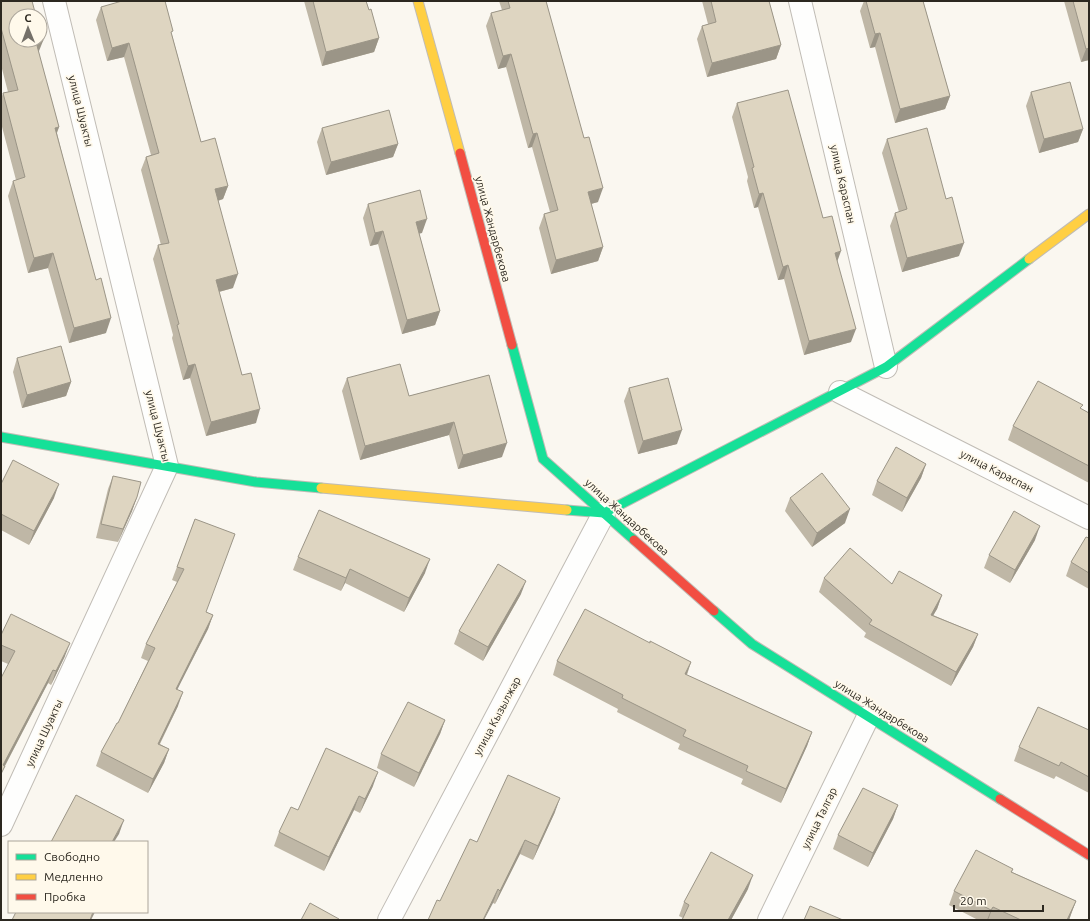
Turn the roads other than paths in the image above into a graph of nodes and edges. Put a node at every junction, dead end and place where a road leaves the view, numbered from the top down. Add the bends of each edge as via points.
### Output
1 (54, 1) edge
2 (418, 1) edge
3 (800, 1) edge
4 (1089, 214) edge
5 (886, 367) junction
6 (840, 392) junction
7 (1, 437) edge
8 (168, 466) junction
9 (604, 513) junction
10 (1089, 518) edge
11 (868, 717) junction
12 (1, 825) edge
13 (1089, 855) edge
14 (389, 920) edge
15 (769, 920) edge

1 - 8 street, улица Шуакты
2 - 9 street, улица Жандарбекова via 543,459
3 - 5 street, улица Караспан
4 - 5 street
5 - 6 street
6 - 9 street
6 - 10 street, улица Караспан
7 - 8 street
8 - 9 street via 256,482
8 - 12 street, улица Шуакты
9 - 11 street, улица Жандарбекова via 752,644
9 - 14 street, улица Кызылжар
11 - 13 street, улица Жандарбекова
11 - 15 street, улица Талгар

